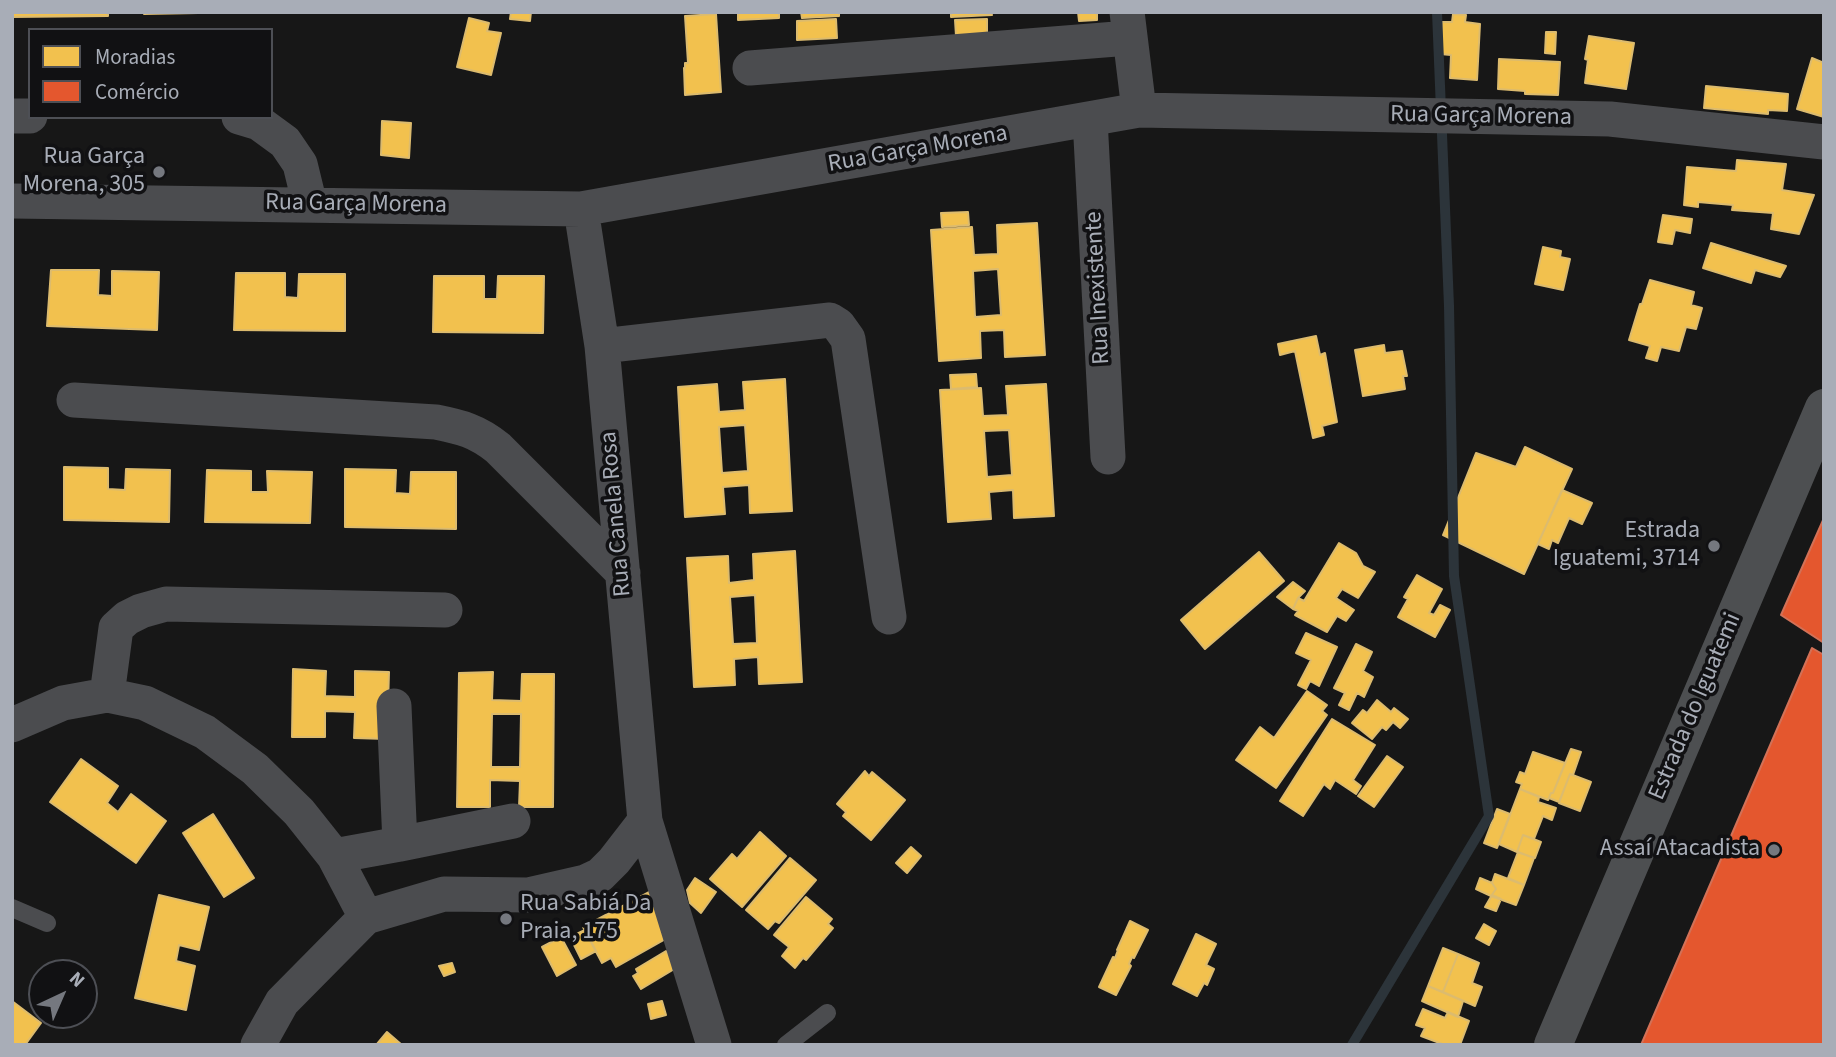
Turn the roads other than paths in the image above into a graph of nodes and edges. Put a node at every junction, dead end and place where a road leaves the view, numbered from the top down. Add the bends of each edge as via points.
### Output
1 (1128, 25) edge
2 (750, 68) dead end
3 (1139, 110) junction
4 (246, 119) edge
5 (1090, 119) junction
6 (1824, 142) edge
7 (12, 201) edge
8 (310, 205) junction
9 (581, 209) junction
10 (602, 346) junction
11 (74, 400) dead end
12 (1824, 408) edge
13 (1108, 457) dead end
14 (622, 573) junction
15 (445, 610) dead end
16 (889, 617) dead end
17 (107, 695) junction
18 (394, 706) dead end
19 (12, 725) edge
20 (513, 821) dead end
21 (645, 821) junction
22 (400, 844) junction
23 (334, 856) junction
24 (12, 908) edge
25 (366, 917) junction
26 (47, 923) dead end
27 (827, 1013) dead end
28 (258, 1045) edge
29 (714, 1045) edge
30 (786, 1045) edge
31 (1553, 1045) edge

1 - 2 street
1 - 3 street
3 - 5 street, Rua Garça Morena
3 - 6 street, Rua Garça Morena via 1610,120
4 - 8 street via 285,142 300,164
5 - 9 street, Rua Garça Morena
5 - 13 street, Rua Inexistente
7 - 8 street, Rua Garça Morena
8 - 9 street, Rua Garça Morena
9 - 10 street, Rua Canela Rosa
10 - 14 street, Rua Canela Rosa
10 - 16 street via 830,320 838,325 848,339
11 - 14 street via 463,427 498,448
12 - 31 main road, Estrada do Iguatemi
14 - 21 street, Rua Canela Rosa
15 - 17 street via 166,604 127,618 116,628
17 - 19 street via 63,703
17 - 23 street via 145,703 205,732 255,769 299,812
18 - 22 street
20 - 22 street
21 - 25 street via 614,861 585,883 528,895 444,894
21 - 29 street, Rua Canela Rosa
22 - 23 street
23 - 25 street
24 - 26 lane
25 - 28 street via 282,1002
27 - 30 lane

